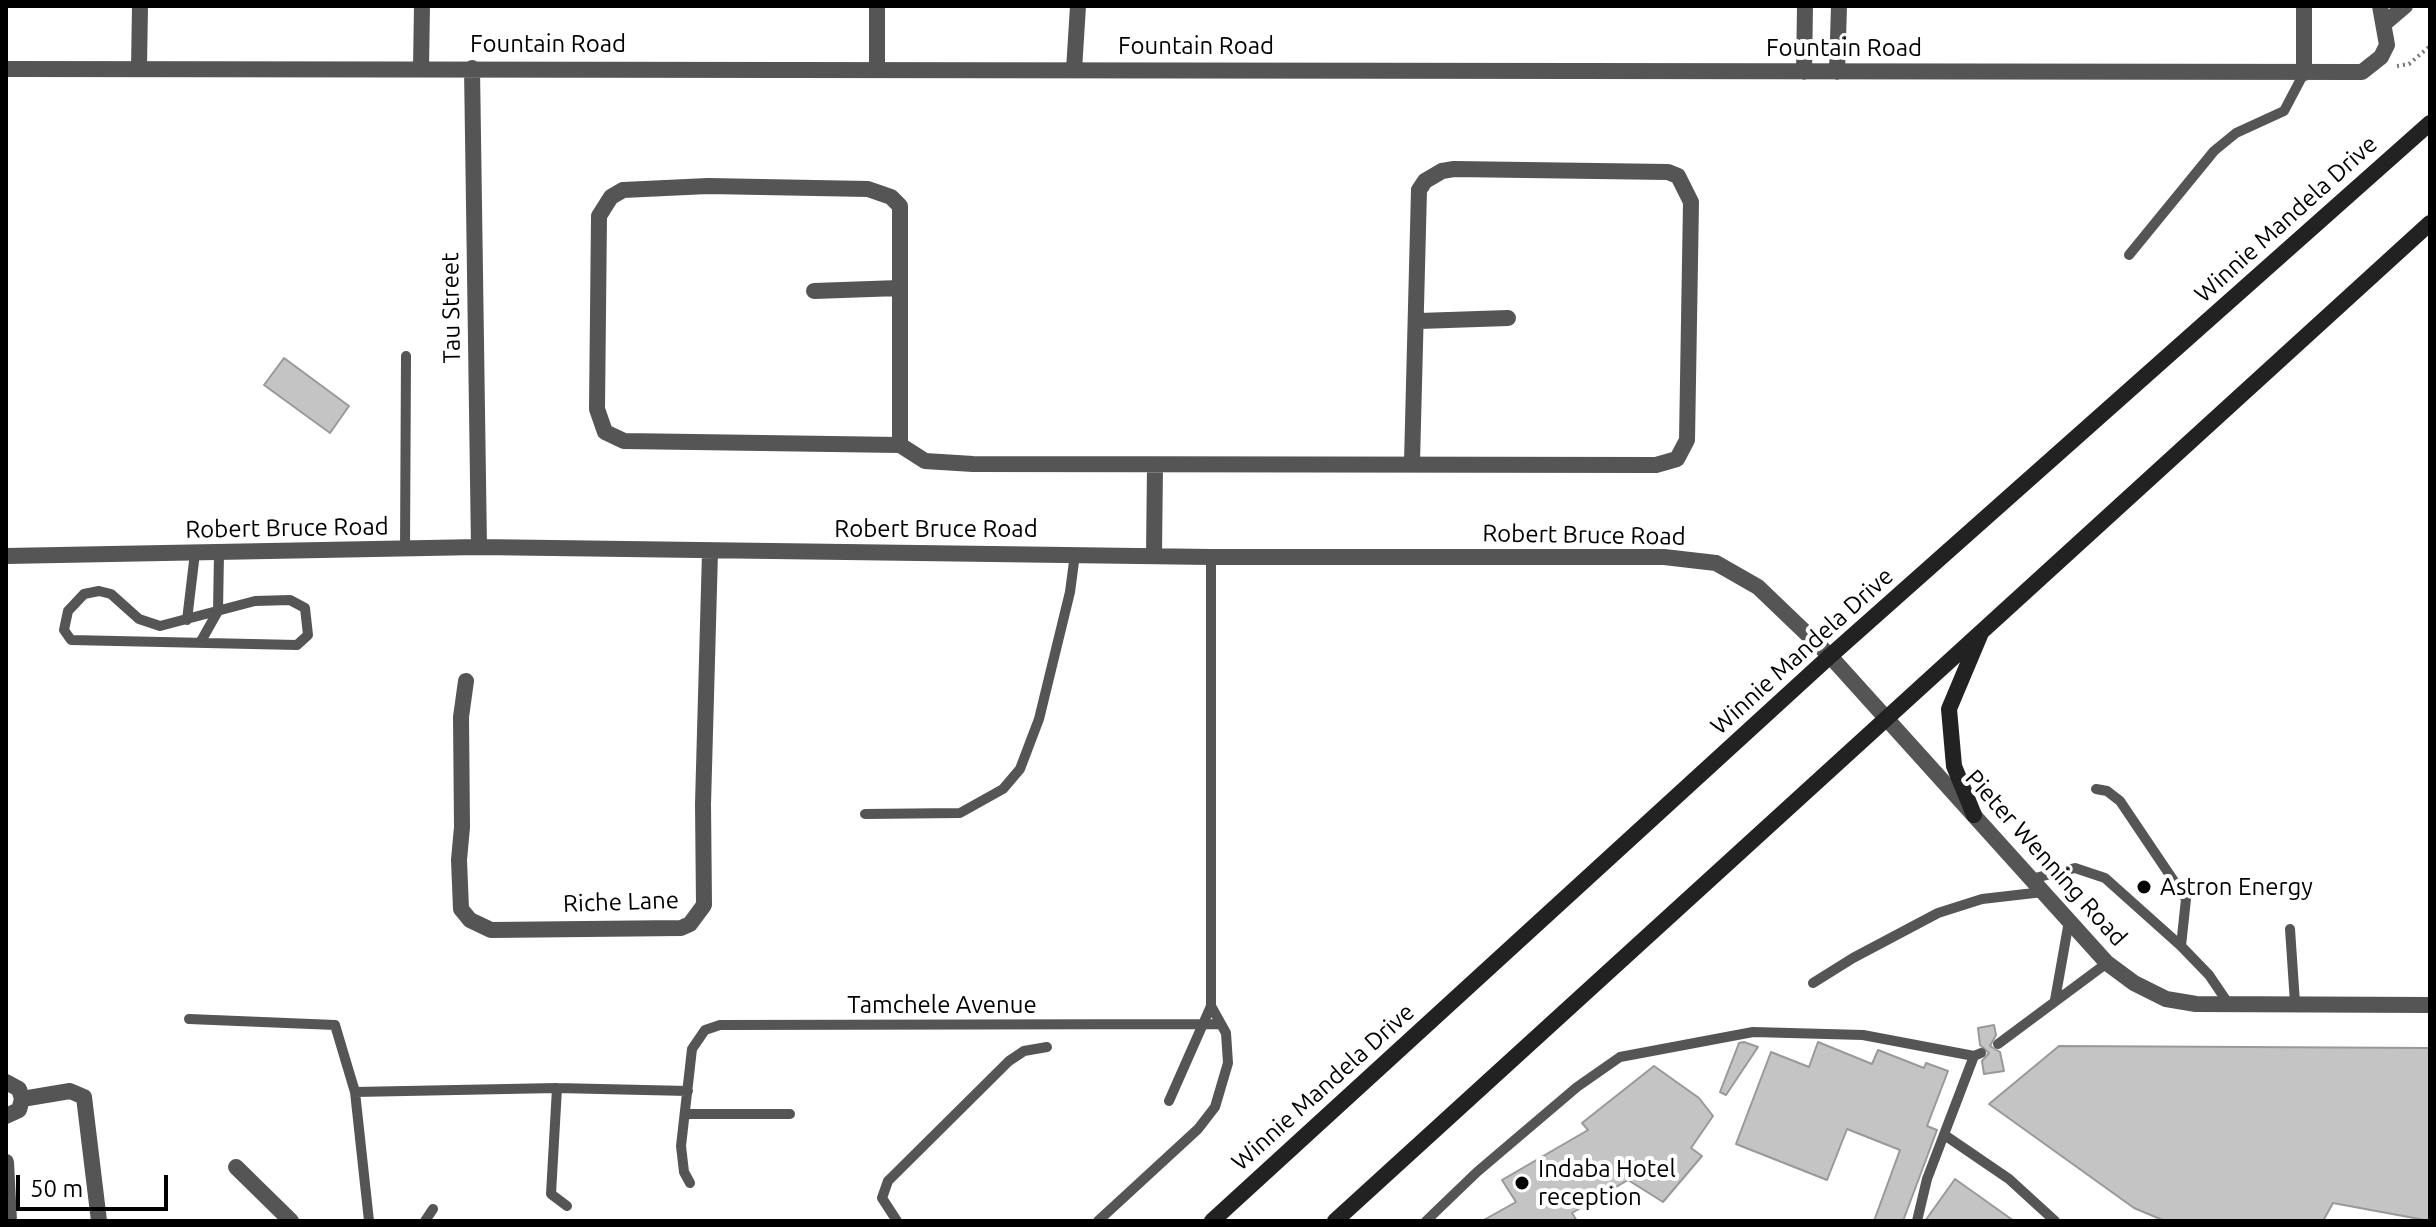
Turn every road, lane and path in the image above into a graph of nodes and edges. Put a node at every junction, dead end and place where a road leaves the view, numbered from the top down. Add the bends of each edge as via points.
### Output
1 (140, 6) edge
2 (422, 6) edge
3 (877, 6) edge
4 (1078, 6) edge
5 (2304, 6) edge
6 (2380, 6) edge
7 (2405, 6) edge
8 (1805, 12) edge
9 (1839, 14) edge
10 (2385, 23) junction
11 (2430, 46) edge
12 (2381, 57) junction
13 (877, 67) junction
14 (139, 68) junction
15 (421, 68) junction
16 (472, 68) junction
17 (6, 69) edge
18 (1074, 70) junction
19 (1804, 72) junction
20 (1837, 72) junction
21 (2304, 73) junction
22 (2430, 123) edge
23 (2430, 223) edge
24 (2129, 255) dead end
25 (899, 288) junction
26 (814, 291) dead end
27 (1508, 318) dead end
28 (1419, 321) junction
29 (406, 356) dead end
30 (900, 445) junction
31 (1412, 462) junction
32 (1155, 465) junction
33 (479, 547) junction
34 (405, 550) junction
35 (710, 552) junction
36 (195, 553) junction
37 (219, 553) junction
38 (1075, 554) junction
39 (1154, 555) junction
40 (6, 556) edge
41 (1211, 557) junction
42 (218, 611) junction
43 (187, 620) junction
44 (1983, 627) junction
45 (200, 643) junction
46 (1830, 656) junction
47 (466, 681) dead end
48 (1886, 716) junction
49 (2096, 789) dead end
50 (865, 814) dead end
51 (1974, 815) junction
52 (2037, 886) junction
53 (2069, 921) junction
54 (2290, 929) dead end
55 (2181, 946) junction
56 (2107, 963) junction
57 (1813, 983) dead end
58 (2055, 1000) junction
59 (2228, 1003) junction
60 (2295, 1003) junction
61 (2430, 1005) edge
62 (1211, 1006) junction
63 (189, 1019) dead end
64 (1203, 1024) junction
65 (1221, 1024) junction
66 (1998, 1044) dead end
67 (1047, 1047) dead end
68 (7, 1080) edge
69 (557, 1088) junction
70 (688, 1091) junction
71 (355, 1092) junction
72 (22, 1099) junction
73 (1169, 1101) dead end
74 (686, 1114) junction
75 (790, 1114) dead end
76 (6, 1116) edge
77 (1946, 1136) junction
78 (6, 1162) edge
79 (236, 1167) dead end
80 (690, 1183) dead end
81 (567, 1206) dead end
82 (433, 1209) dead end
83 (892, 1218) edge
84 (9, 1221) edge
85 (99, 1221) edge
86 (291, 1221) edge
87 (369, 1221) edge
88 (425, 1221) edge
89 (1098, 1221) edge
90 (1212, 1221) edge
91 (1335, 1221) edge
92 (1426, 1221) edge
93 (1917, 1221) edge
94 (2055, 1221) edge

1 - 14 street
2 - 15 street
3 - 13 street
4 - 18 street
5 - 21 street
6 - 10 street
7 - 10 street
8 - 19 street
9 - 20 street
10 - 12 street via 2387,45
11 - 12 path via 2400,68
12 - 21 street, Fountain Road via 2362,72
13 - 16 street, Fountain Road
13 - 18 street, Fountain Road
14 - 15 street, Fountain Road
14 - 17 street, Fountain Road
15 - 16 street, Fountain Road
16 - 33 street, Tau Street
18 - 19 street, Fountain Road
19 - 20 street, Fountain Road
20 - 21 street, Fountain Road
21 - 24 lane via 2284,111 2236,133 2214,151
22 - 46 main road, Winnie Mandela Drive
23 - 44 main road
25 - 26 street
25 - 30 street
25 - 30 street via 900,206 880,191 708,186 623,190 611,197 599,216 597,409 605,432 638,442
27 - 28 street
28 - 31 street
28 - 31 street via 1419,190 1433,175 1454,169 1668,172 1685,184 1691,202 1687,440 1677,459 1656,465
29 - 34 lane
30 - 32 street via 925,461
31 - 32 street
32 - 39 street
33 - 34 street, Robert Bruce Road
33 - 35 street, Robert Bruce Road
34 - 37 street, Robert Bruce Road
35 - 38 street, Robert Bruce Road
35 - 47 street, Riche Lane via 704,905 690,924 491,930 470,920 461,909 459,860
36 - 37 street, Robert Bruce Road
36 - 40 street, Robert Bruce Road
36 - 43 lane
37 - 42 lane
38 - 39 street, Robert Bruce Road
38 - 50 lane via 1039,719 1020,769 1003,789 960,813
39 - 41 street, Robert Bruce Road
41 - 46 street, Robert Bruce Road via 1664,557 1716,563 1758,587
41 - 62 lane
42 - 43 lane
42 - 45 lane
42 - 45 lane via 255,601 295,601 305,608 308,635 297,645
43 - 45 lane via 147,623 111,594 99,591 74,602 64,630 77,642
44 - 48 main road
44 - 51 main road via 1949,709 1954,766
46 - 48 street, Robert Bruce Road
46 - 90 main road, Winnie Mandela Drive
48 - 51 street, Pieter Wenning Road
48 - 91 main road
49 - 55 lane via 2120,801 2186,899
51 - 52 street, Pieter Wenning Road
52 - 53 street, Pieter Wenning Road
52 - 55 lane via 2075,868 2094,873
52 - 57 lane via 1938,913
53 - 56 street, Pieter Wenning Road
53 - 58 lane
54 - 60 lane
55 - 59 lane
56 - 58 lane
56 - 59 street, Pieter Wenning Road via 2166,999
58 - 66 lane
59 - 60 street, Pieter Wenning Road
60 - 61 street, Pieter Wenning Road
62 - 64 lane
62 - 65 lane
63 - 71 lane via 329,1022 338,1029
64 - 65 lane, Tamchele Avenue
64 - 70 lane, Tamchele Avenue via 720,1025 705,1030 692,1049
64 - 73 lane
65 - 89 lane via 1228,1063 1215,1107
67 - 83 lane via 1024,1051 1009,1061 918,1148 882,1190
68 - 72 street
69 - 70 lane
69 - 71 lane
69 - 81 lane via 551,1194
70 - 74 lane
71 - 87 lane
72 - 76 street via 19,1110
72 - 85 street via 70,1091 84,1097
74 - 75 lane
74 - 80 lane via 681,1146
77 - 92 lane via 1978,1055 1863,1035 1753,1032 1620,1057 1577,1087
77 - 93 lane via 1927,1179
77 - 94 lane via 2009,1179
78 - 84 street
79 - 86 street
82 - 88 lane

